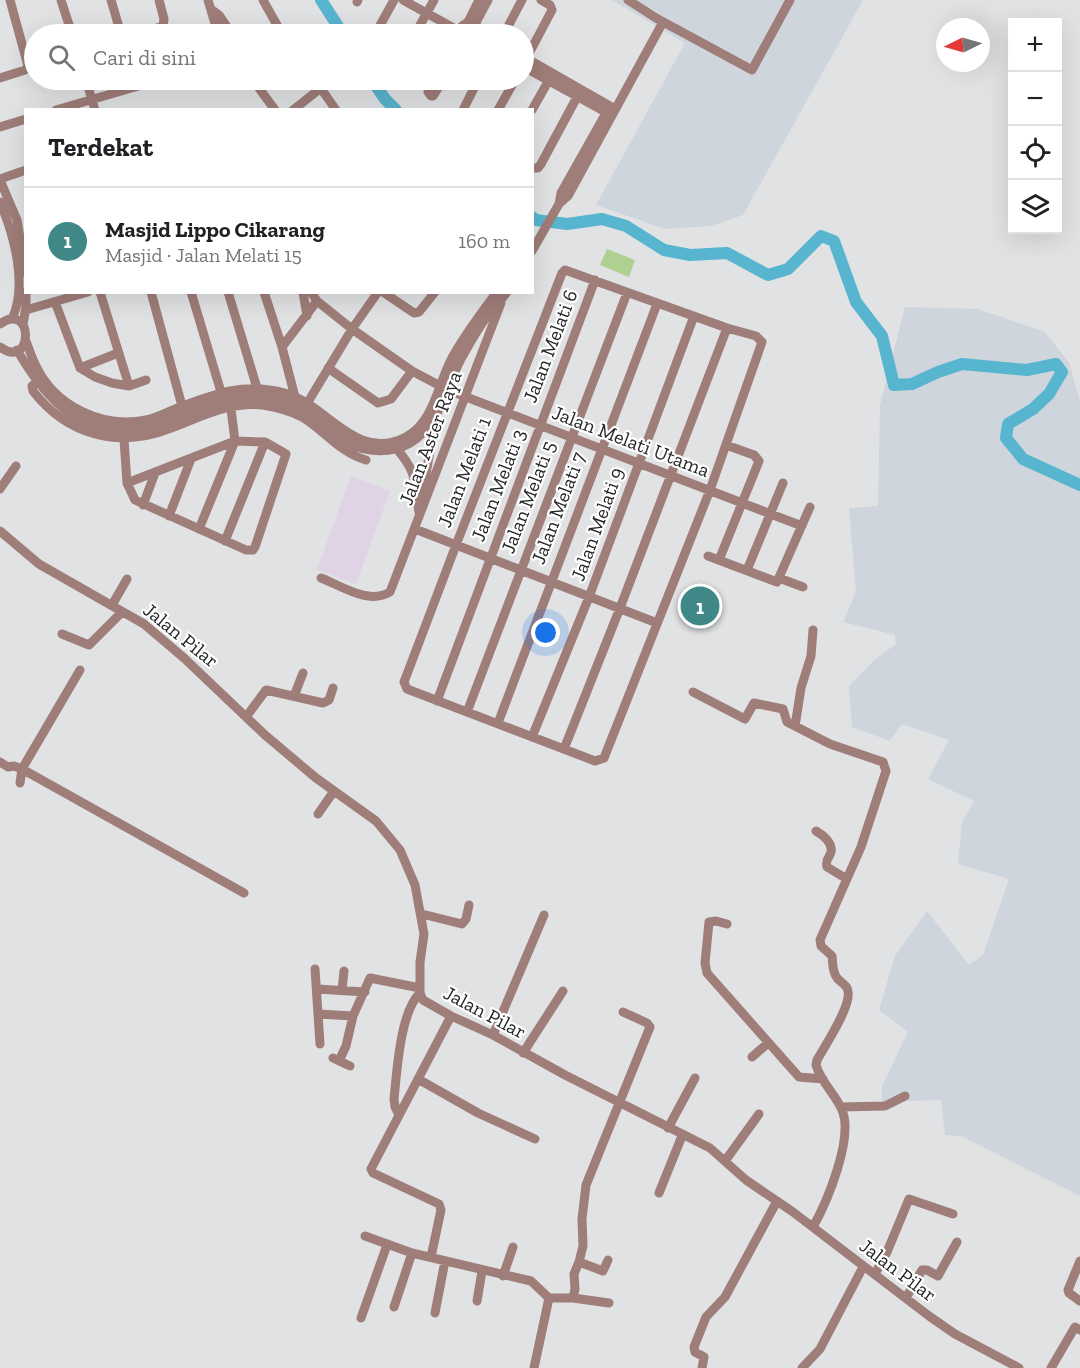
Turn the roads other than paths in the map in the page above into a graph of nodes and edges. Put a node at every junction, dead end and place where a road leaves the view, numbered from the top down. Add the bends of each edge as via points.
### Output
1 (10, 0) edge
2 (61, 0) edge
3 (111, 0) edge
4 (159, 0) edge
5 (263, 0) edge
6 (394, 0) edge
7 (403, 0) edge
8 (415, 0) edge
9 (479, 0) edge
10 (488, 0) edge
11 (522, 0) edge
12 (541, 0) edge
13 (628, 0) edge
14 (790, 0) edge
15 (210, 5) edge
16 (430, 7) edge
17 (663, 22) junction
18 (69, 24) edge
19 (118, 24) edge
20 (163, 24) edge
21 (215, 24) edge
22 (225, 24) edge
23 (276, 24) edge
24 (381, 24) edge
25 (421, 24) edge
26 (459, 24) edge
27 (466, 24) edge
28 (467, 24) edge
29 (509, 24) edge
30 (534, 43) edge
31 (24, 51) edge
32 (534, 67) edge
33 (534, 69) edge
34 (24, 70) edge
35 (0, 78) edge
36 (549, 80) junction
37 (89, 90) edge
38 (122, 90) edge
39 (260, 90) edge
40 (318, 90) edge
41 (322, 90) edge
42 (429, 90) edge
43 (437, 90) edge
44 (473, 90) edge
45 (509, 90) edge
46 (583, 96) junction
47 (92, 98) junction
48 (62, 108) edge
49 (94, 108) edge
50 (274, 108) edge
51 (296, 108) edge
52 (335, 108) edge
53 (464, 108) edge
54 (499, 108) edge
55 (533, 108) edge
56 (611, 111) junction
57 (24, 120) edge
58 (0, 128) edge
59 (534, 168) edge
60 (24, 171) edge
61 (0, 179) edge
62 (0, 202) edge
63 (21, 219) edge
64 (534, 248) edge
65 (23, 265) edge
66 (595, 280) junction
67 (627, 293) junction
68 (27, 294) edge
69 (81, 294) edge
70 (101, 294) edge
71 (152, 294) edge
72 (192, 294) edge
73 (229, 294) edge
74 (265, 294) edge
75 (303, 294) edge
76 (312, 294) edge
77 (377, 294) edge
78 (386, 294) edge
79 (433, 294) edge
80 (502, 294) edge
81 (317, 301) junction
82 (55, 302) junction
83 (657, 304) junction
84 (26, 310) junction
85 (308, 316) junction
86 (694, 316) junction
87 (12, 319) junction
88 (0, 324) edge
89 (23, 325) junction
90 (727, 328) junction
91 (352, 329) junction
92 (26, 341) junction
93 (0, 347) edge
94 (282, 347) junction
95 (17, 350) junction
96 (118, 353) junction
97 (80, 368) junction
98 (328, 368) junction
99 (412, 371) junction
100 (146, 380) dead end
101 (129, 386) junction
102 (257, 388) junction
103 (444, 388) junction
104 (295, 397) junction
105 (466, 397) junction
106 (227, 399) junction
107 (182, 406) junction
108 (304, 409) junction
109 (507, 412) junction
110 (436, 416) junction
111 (539, 425) junction
112 (124, 431) junction
113 (570, 437) junction
114 (235, 441) junction
115 (265, 442) junction
116 (726, 445) junction
117 (396, 448) junction
118 (601, 448) junction
119 (191, 459) junction
120 (639, 464) junction
121 (16, 466) dead end
122 (155, 473) junction
123 (671, 475) junction
124 (128, 483) junction
125 (783, 483) dead end
126 (0, 489) edge
127 (710, 490) junction
128 (742, 503) junction
129 (143, 505) junction
130 (810, 507) dead end
131 (770, 514) junction
132 (419, 515) junction
133 (169, 516) junction
134 (802, 526) junction
135 (199, 529) junction
136 (415, 529) junction
137 (0, 531) edge
138 (225, 541) junction
139 (456, 544) junction
140 (708, 556) dead end
141 (489, 558) junction
142 (719, 560) junction
143 (520, 569) junction
144 (747, 570) junction
145 (321, 578) dead end
146 (127, 579) dead end
147 (778, 580) junction
148 (550, 581) junction
149 (803, 587) dead end
150 (589, 597) junction
151 (112, 605) junction
152 (620, 609) junction
153 (122, 612) junction
154 (657, 622) junction
155 (813, 630) dead end
156 (62, 634) dead end
157 (80, 670) dead end
158 (303, 673) dead end
159 (333, 688) dead end
160 (693, 692) dead end
161 (294, 696) junction
162 (437, 701) junction
163 (466, 712) junction
164 (246, 717) junction
165 (498, 723) junction
166 (795, 726) junction
167 (532, 736) junction
168 (564, 749) junction
169 (4, 765) edge
170 (22, 769) junction
171 (20, 783) dead end
172 (334, 791) junction
173 (318, 814) dead end
174 (816, 831) dead end
175 (847, 879) junction
176 (244, 893) dead end
177 (469, 905) dead end
178 (422, 914) junction
179 (544, 915) dead end
180 (727, 924) dead end
181 (315, 969) dead end
182 (344, 971) dead end
183 (316, 989) junction
184 (342, 990) junction
185 (420, 990) junction
186 (562, 991) dead end
187 (365, 992) junction
188 (623, 1012) dead end
189 (318, 1014) junction
190 (348, 1015) junction
191 (450, 1016) junction
192 (493, 1035) junction
193 (768, 1043) junction
194 (320, 1044) dead end
195 (523, 1053) junction
196 (752, 1057) dead end
197 (350, 1066) dead end
198 (418, 1078) junction
199 (695, 1078) dead end
200 (823, 1079) junction
201 (905, 1096) dead end
202 (621, 1103) junction
203 (841, 1107) junction
204 (759, 1114) dead end
205 (399, 1115) junction
206 (668, 1128) junction
207 (682, 1136) junction
208 (535, 1139) dead end
209 (725, 1161) junction
210 (659, 1193) dead end
211 (777, 1201) junction
212 (953, 1214) dead end
213 (813, 1227) junction
214 (365, 1236) dead end
215 (957, 1242) dead end
216 (387, 1245) junction
217 (513, 1247) dead end
218 (412, 1253) junction
219 (431, 1257) junction
220 (608, 1260) dead end
221 (445, 1261) junction
222 (1080, 1261) edge
223 (579, 1262) junction
224 (863, 1267) junction
225 (482, 1271) junction
226 (875, 1274) junction
227 (503, 1276) junction
228 (549, 1298) junction
229 (573, 1298) junction
230 (906, 1298) junction
231 (477, 1301) dead end
232 (1080, 1301) edge
233 (609, 1303) dead end
234 (394, 1307) dead end
235 (435, 1313) dead end
236 (1080, 1317) edge
237 (361, 1318) dead end
238 (1077, 1329) edge
239 (534, 1368) edge
240 (702, 1368) edge
241 (802, 1368) edge
242 (1019, 1368) edge
243 (1051, 1368) edge

1 - 31 street
2 - 18 street
3 - 19 street
4 - 20 street
5 - 23 street
6 - 24 street
7 - 16 street
8 - 16 street
9 - 27 street
10 - 28 street
11 - 29 street
12 - 30 street via 552,10
13 - 17 street
14 - 17 street via 752,70
15 - 21 street
15 - 22 street
16 - 25 street
16 - 26 street
17 - 56 street
32 - 46 street
33 - 36 street
34 - 35 street
36 - 46 street
36 - 55 street
37 - 47 street
38 - 47 street
39 - 50 street
40 - 51 street
41 - 52 street
42 - 43 street via 433,96
44 - 53 street
45 - 54 street
46 - 56 street
46 - 59 street via 541,164
47 - 48 street
47 - 49 street
56 - 64 street via 568,196
57 - 58 street
60 - 61 street
61 - 63 street
62 - 65 street
63 - 65 street
65 - 87 street
66 - 67 street
66 - 109 street, Jalan Melati 1 via 565,270 562,273
66 - 111 street, Jalan Melati 6
67 - 83 street
67 - 113 street, Jalan Melati 5
68 - 84 street
69 - 82 street
70 - 96 street
71 - 107 street
72 - 106 street
73 - 102 street
74 - 94 street
75 - 85 street
76 - 81 street, Jalan Melati Utama
77 - 91 street
78 - 79 street via 414,313
80 - 103 street, Jalan Aster Raya
80 - 105 street, Jalan Aster Raya
81 - 85 street
81 - 91 street, Jalan Melati Utama
82 - 84 street
82 - 97 street
83 - 86 street
83 - 118 street, Jalan Melati 7
84 - 89 street
85 - 94 street
86 - 90 street
86 - 120 street, Jalan Melati 9
87 - 88 street
87 - 89 street
89 - 92 street
90 - 116 street via 756,336 762,342
90 - 123 street
91 - 98 street
91 - 99 street, Jalan Melati Utama
92 - 95 street
92 - 112 street via 41,375 65,402
93 - 95 street
94 - 104 street
95 - 112 street via 37,382 73,416
96 - 97 street
96 - 101 street
97 - 101 street via 103,381
98 - 99 street via 378,403 391,399
98 - 108 street
99 - 103 street, Jalan Melati Utama
100 - 101 street
102 - 104 street
102 - 106 street via 240,388
103 - 105 street, Jalan Melati Utama
103 - 108 street via 418,427 407,436 385,443 361,441
103 - 110 street
104 - 108 street
105 - 109 street, Jalan Melati Utama
105 - 132 street, Jalan Aster Raya
106 - 107 street
106 - 108 street
106 - 112 street via 148,436
106 - 114 street
107 - 112 street
108 - 117 street via 364,456
109 - 111 street, Jalan Melati Utama
109 - 139 street, Jalan Melati 1
110 - 117 street via 419,436
110 - 132 street
111 - 113 street, Jalan Melati Utama
111 - 141 street, Jalan Melati 3
112 - 124 street
113 - 118 street, Jalan Melati Utama
113 - 143 street, Jalan Melati 5
114 - 115 street
114 - 119 street
114 - 135 street
115 - 138 street
115 - 138 street via 284,452 286,458 253,550
116 - 127 street
116 - 128 street via 754,455 759,461
117 - 132 street via 415,478
118 - 120 street, Jalan Melati Utama
118 - 148 street, Jalan Melati 7
119 - 122 street
119 - 133 street
120 - 123 street, Jalan Melati Utama
120 - 150 street, Jalan Melati 9
121 - 126 street
122 - 124 street
122 - 129 street
123 - 127 street, Jalan Melati Utama
123 - 152 street
124 - 129 street via 135,500
125 - 131 street
127 - 128 street, Jalan Melati Utama
127 - 154 street
128 - 131 street, Jalan Melati Utama
128 - 142 street
129 - 133 street
130 - 134 street
131 - 134 street, Jalan Melati Utama
131 - 144 street
132 - 136 street, Jalan Aster Raya
133 - 135 street
134 - 147 street
135 - 138 street
136 - 139 street
136 - 145 street, Jalan Aster Raya via 390,592 370,598
137 - 151 street, Jalan Pilar via 39,564
139 - 141 street
139 - 162 street, Jalan Melati 1 via 404,682 407,689
140 - 142 street
141 - 143 street
141 - 162 street, Jalan Melati 3
142 - 144 street
143 - 148 street
143 - 163 street, Jalan Melati 5
144 - 147 street
146 - 151 street
147 - 149 street
148 - 150 street
148 - 165 street, Jalan Melati 7
150 - 152 street
150 - 167 street, Jalan Melati 9
151 - 153 street, Jalan Pilar
152 - 154 street
152 - 168 street
153 - 156 street via 89,645
153 - 164 street, Jalan Pilar via 144,624 176,651
154 - 168 street via 604,758 595,761
155 - 166 street
157 - 170 street
158 - 161 street
159 - 161 street via 329,700 323,703
160 - 166 street via 745,719 754,703 783,709 786,721
161 - 164 street via 266,690
162 - 163 street
163 - 165 street
164 - 172 street, Jalan Pilar
165 - 167 street
166 - 175 street via 886,766
167 - 168 street
169 - 170 street
170 - 171 street
170 - 176 street
172 - 173 street
172 - 178 street, Jalan Pilar via 376,821 400,850
174 - 175 street via 831,848 827,867
175 - 200 street via 820,940 832,956 837,979 849,993 840,1020 817,1060
177 - 178 street via 462,924
178 - 185 street, Jalan Pilar
179 - 192 street
180 - 193 street via 709,922 705,968
181 - 183 street
182 - 184 street
183 - 184 street
183 - 189 street
184 - 187 street
185 - 187 street via 370,978
185 - 191 street, Jalan Pilar via 423,1000
185 - 205 street via 412,1000 400,1048 394,1099
186 - 195 street
187 - 190 street
188 - 202 street via 650,1027
189 - 190 street
189 - 194 street
190 - 197 street via 346,1046 336,1060
191 - 192 street, Jalan Pilar
191 - 198 street
192 - 195 street, Jalan Pilar
193 - 196 street
193 - 200 street via 799,1077
195 - 202 street, Jalan Pilar
198 - 205 street
198 - 208 street via 478,1113
199 - 206 street
200 - 203 street
201 - 203 street via 885,1106
202 - 206 street, Jalan Pilar
202 - 223 street via 586,1185
203 - 213 street via 845,1124 837,1171
204 - 209 street
205 - 219 street via 372,1171 439,1204
206 - 207 street, Jalan Pilar
207 - 209 street, Jalan Pilar via 710,1148
207 - 210 street
209 - 211 street, Jalan Pilar
211 - 213 street, Jalan Pilar
211 - 240 street via 729,1291 706,1317 694,1347 704,1357
212 - 226 street via 909,1199
213 - 224 street, Jalan Pilar
214 - 216 street
215 - 230 street via 938,1276 922,1270
216 - 218 street
216 - 237 street
217 - 227 street
218 - 219 street
218 - 234 street
219 - 221 street
220 - 223 street via 603,1271
221 - 225 street
221 - 235 street
222 - 232 street via 1068,1290
223 - 229 street
224 - 226 street, Jalan Pilar
224 - 241 street via 820,1349
225 - 227 street
225 - 231 street
226 - 230 street, Jalan Pilar
227 - 228 street via 531,1281
228 - 229 street
228 - 239 street
229 - 233 street
230 - 242 street, Jalan Pilar via 955,1334
236 - 238 street
238 - 243 street

